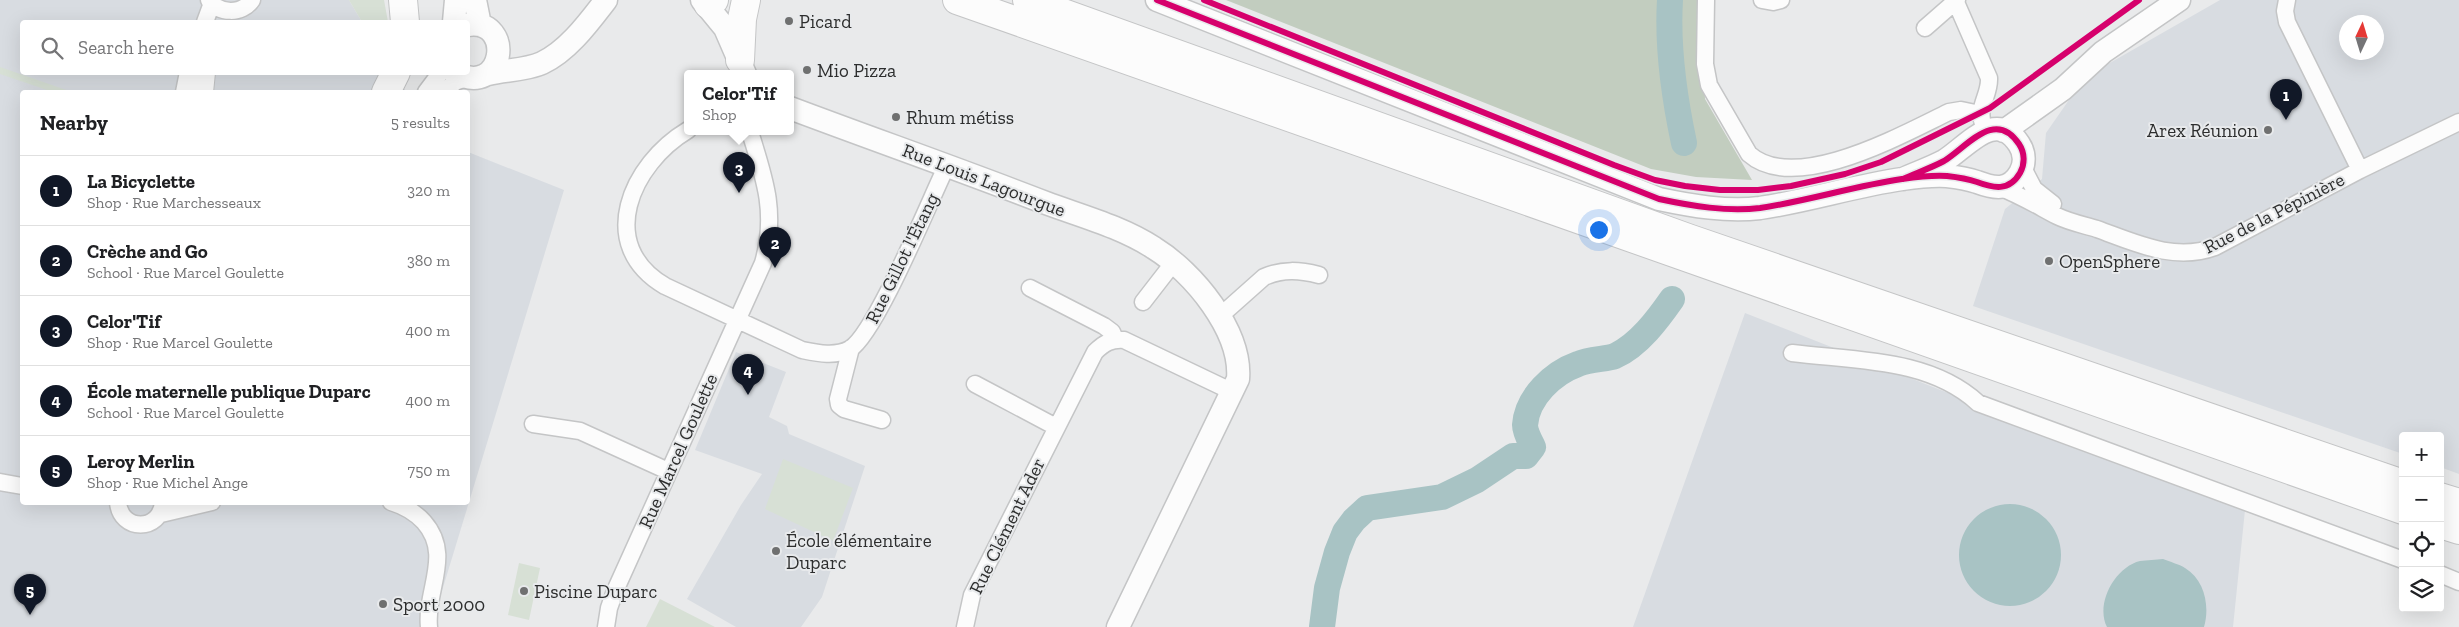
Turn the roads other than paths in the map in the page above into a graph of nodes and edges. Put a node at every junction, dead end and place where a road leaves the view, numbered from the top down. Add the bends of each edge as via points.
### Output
1 (252, 0) edge
2 (403, 0) edge
3 (456, 0) edge
4 (475, 0) edge
5 (606, 0) edge
6 (746, 0) edge
7 (940, 0) edge
8 (957, 0) edge
9 (1027, 0) edge
10 (1060, 0) edge
11 (1157, 0) edge
12 (1706, 0) edge
13 (1762, 0) edge
14 (1781, 0) edge
15 (1956, 0) edge
16 (2179, 0) edge
17 (2287, 0) edge
18 (708, 1) edge
19 (210, 2) edge
20 (225, 17) edge
21 (206, 20) edge
22 (405, 20) edge
23 (454, 20) edge
24 (474, 25) edge
25 (1925, 28) dead end
26 (498, 42) junction
27 (558, 52) junction
28 (1144, 65) junction
29 (742, 67) edge
30 (1228, 73) junction
31 (488, 74) junction
32 (187, 75) edge
33 (200, 75) edge
34 (201, 75) edge
35 (394, 75) edge
36 (438, 75) edge
37 (460, 75) edge
38 (2063, 89) junction
39 (184, 90) edge
40 (196, 90) edge
41 (199, 90) edge
42 (387, 90) edge
43 (427, 90) edge
44 (446, 90) edge
45 (794, 109) edge
46 (2459, 122) edge
47 (1990, 125) junction
48 (684, 133) edge
49 (751, 135) edge
50 (1968, 145) junction
51 (2022, 157) junction
52 (948, 165) junction
53 (2360, 170) junction
54 (1902, 179) junction
55 (1976, 182) junction
56 (1999, 187) junction
57 (2081, 224) junction
58 (1174, 262) junction
59 (1319, 275) dead end
60 (1030, 288) dead end
61 (1143, 302) dead end
62 (1219, 318) junction
63 (738, 321) junction
64 (1115, 339) junction
65 (851, 348) junction
66 (1792, 353) dead end
67 (975, 384) dead end
68 (1233, 392) junction
69 (882, 420) dead end
70 (533, 424) dead end
71 (1056, 427) junction
72 (668, 471) junction
73 (0, 482) edge
74 (2399, 483) edge
75 (20, 486) edge
76 (2444, 498) edge
77 (2459, 503) edge
78 (115, 505) edge
79 (187, 505) edge
80 (401, 505) edge
81 (162, 508) edge
82 (2399, 509) edge
83 (2444, 525) edge
84 (2459, 530) edge
85 (2399, 559) edge
86 (2444, 576) edge
87 (2459, 582) edge
88 (430, 627) edge
89 (606, 627) edge
90 (964, 627) edge
91 (1118, 627) edge

1 - 20 street
2 - 22 highway
3 - 23 street
4 - 24 street
5 - 27 street via 585,27
6 - 29 highway via 742,18
7 - 28 highway
8 - 28 highway
9 - 30 highway
10 - 30 highway
11 - 54 street via 1641,191 1685,205 1759,208
12 - 47 street via 1705,64 1710,85 1749,154 1759,163 1808,166 1850,158 1950,112 1961,110
13 - 14 street
15 - 25 street
15 - 47 street via 1989,78 1990,89 1983,102
16 - 38 street via 2103,52
17 - 53 street via 2287,22
18 - 29 street via 725,28
19 - 20 street
19 - 21 street
24 - 26 street via 494,35
26 - 27 street via 522,56
26 - 31 street via 498,60
27 - 31 street via 542,63
28 - 82 highway
30 - 74 highway via 1679,235
31 - 37 street via 477,78
32 - 39 street
33 - 40 street
34 - 41 highway
35 - 42 highway
36 - 43 street
37 - 44 street
38 - 47 street
38 - 51 street
45 - 52 street, Rue Louis Lagourgue
46 - 53 street, Rue de la Pépinière
47 - 50 street
47 - 51 street via 2015,138
48 - 63 street via 662,150 635,185 626,218 627,236 634,255 654,279
49 - 63 street, Rue Marcel Goulette via 764,176 770,233 763,263
50 - 54 street via 1943,162
50 - 55 street via 1965,165
51 - 56 street via 2014,180
51 - 57 street via 2034,189
52 - 58 street, Rue Louis Lagourgue via 1122,232
52 - 65 street, Rue Gillot l'Étang via 877,313 863,338
53 - 57 street, Rue de la Pépinière via 2201,252 2163,252
54 - 55 street via 1946,176
55 - 56 street via 1987,187
56 - 57 street, Rue de la Pépinière via 2058,217
58 - 61 street
58 - 62 street, Rue Louis Lagourgue
59 - 62 street via 1300,270 1272,274
60 - 64 street via 1104,326
62 - 68 street, Rue Louis Lagourgue via 1237,352 1238,379
63 - 65 street via 818,354 843,352
63 - 72 street, Rue Marcel Goulette
64 - 68 street via 1137,345
64 - 71 street, Rue Clément Ader via 1095,352
65 - 69 street, Rue Gillot l'Étang via 839,405
66 - 85 street via 1917,369 1956,385 1978,403
67 - 71 street
68 - 91 street, Rue Louis Lagourgue
70 - 72 street via 580,431
71 - 90 street, Rue Clément Ader via 972,596
72 - 89 street, Rue Marcel Goulette via 615,591
73 - 75 street
76 - 77 highway
78 - 81 street via 123,517 134,525 149,524
79 - 81 street
80 - 88 street via 418,515 436,540 439,561 429,614
83 - 84 highway
86 - 87 street

